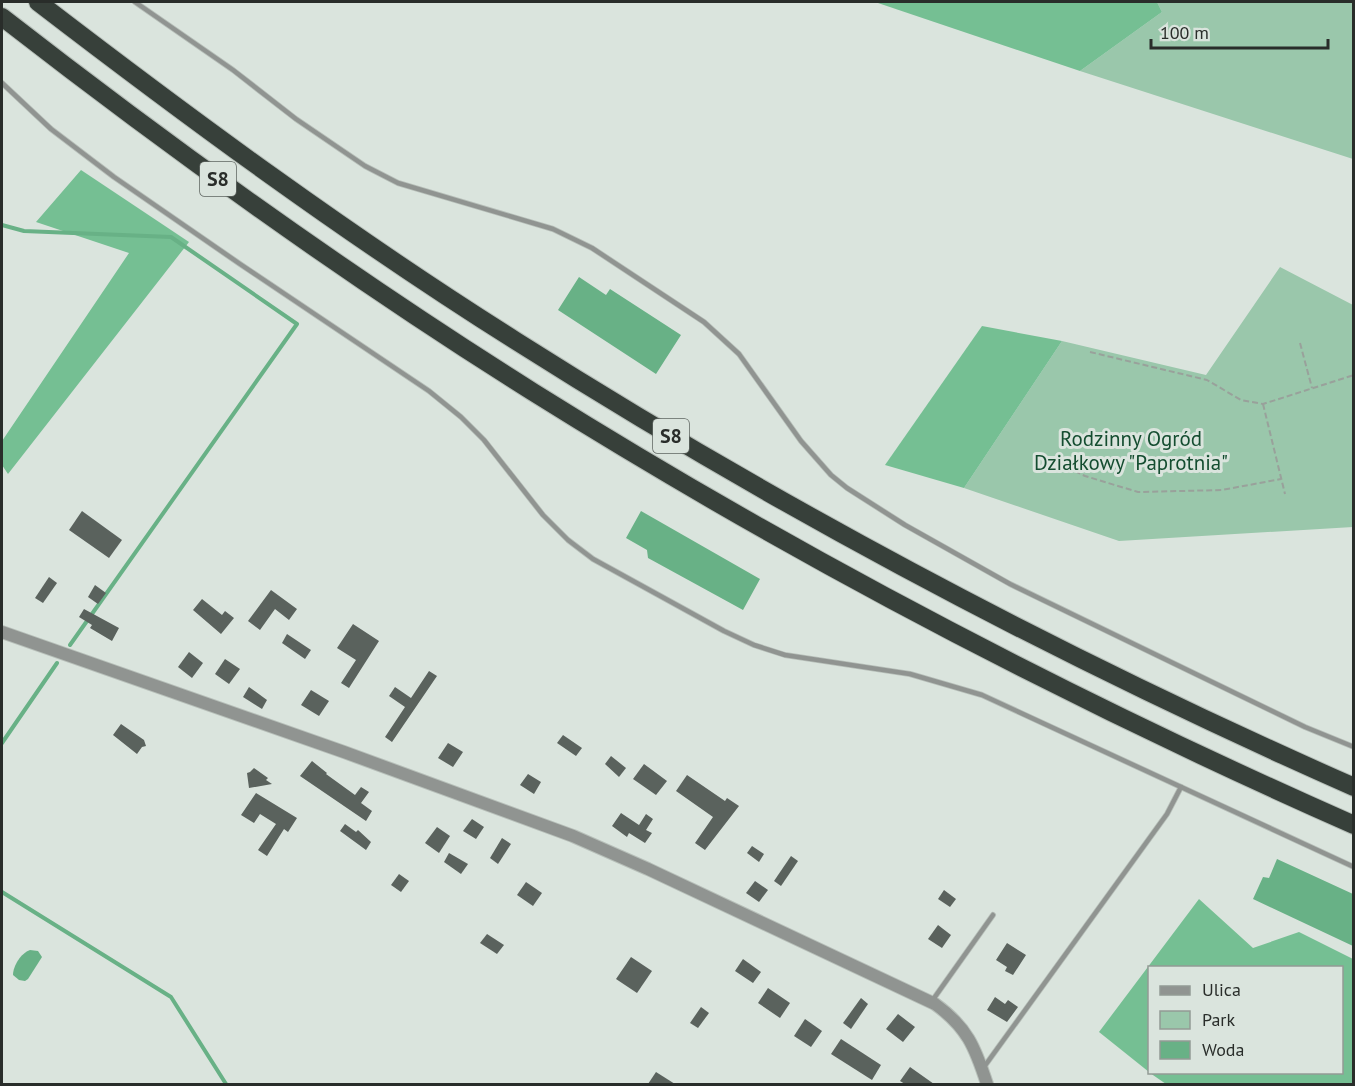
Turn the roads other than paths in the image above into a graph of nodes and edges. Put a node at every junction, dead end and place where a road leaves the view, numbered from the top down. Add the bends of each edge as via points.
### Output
1 (38, 2) edge
2 (135, 2) edge
3 (2, 17) edge
4 (2, 83) edge
5 (2, 632) edge
6 (1353, 747) edge
7 (1181, 787) junction
8 (1353, 787) edge
9 (1353, 825) edge
10 (1353, 867) edge
11 (993, 915) dead end
12 (931, 1002) junction
13 (982, 1070) junction
14 (987, 1084) edge

1 - 8 highway, S8 via 347,229 514,340 712,460 1051,645 1207,722
2 - 6 lane via 365,166 398,183 553,229 592,248 704,322 739,354 801,441 831,475 905,525 1058,608
3 - 9 highway, S8 via 188,157 366,283 674,478 1008,661
4 - 7 lane via 51,129 114,177 462,417 543,515 593,559 754,645 795,657 910,674 982,695
5 - 12 street via 573,837
7 - 10 lane
7 - 13 lane via 1167,814
11 - 12 lane
12 - 13 street via 961,1026
13 - 14 street

